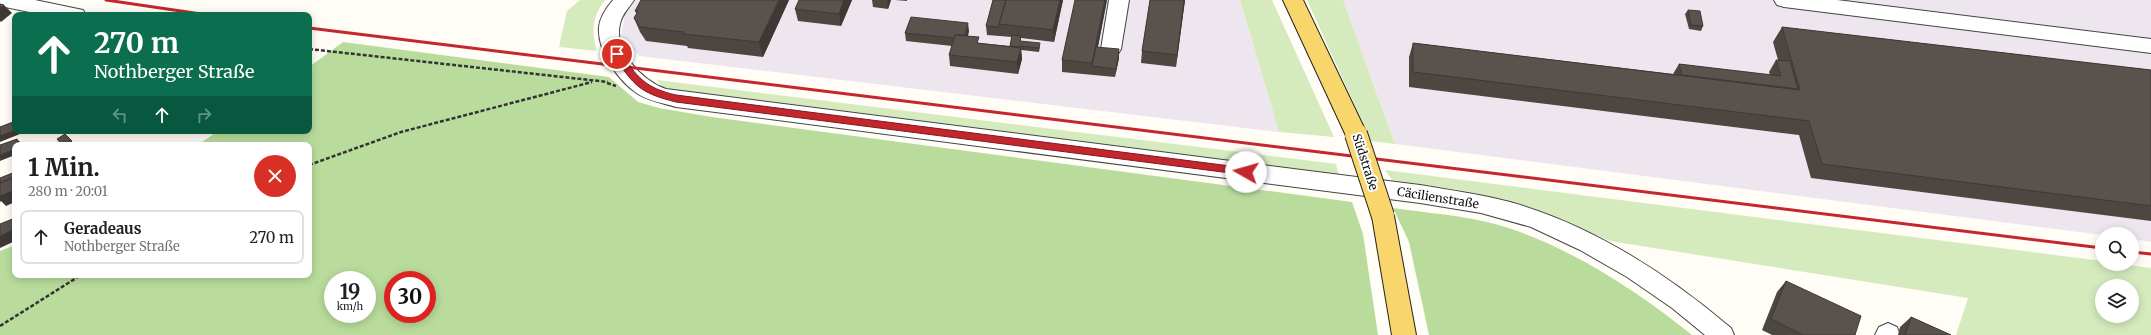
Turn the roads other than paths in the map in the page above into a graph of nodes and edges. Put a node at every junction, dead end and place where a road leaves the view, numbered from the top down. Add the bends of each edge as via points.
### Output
1 (3, 0) edge
2 (624, 0) edge
3 (1119, 0) edge
4 (1293, 0) edge
5 (1784, 0) edge
6 (61, 12) edge
7 (2151, 46) edge
8 (1111, 49) edge
9 (1404, 335) edge
10 (1722, 335) edge

1 - 6 street
2 - 10 street, Cäcilienstraße via 609,26 609,42 625,80 658,94 676,99 1474,203 1538,220 1601,250 1650,279 1696,312
3 - 8 street
4 - 9 main road, Südstraße, bridge via 1356,134 1383,216
5 - 7 street

